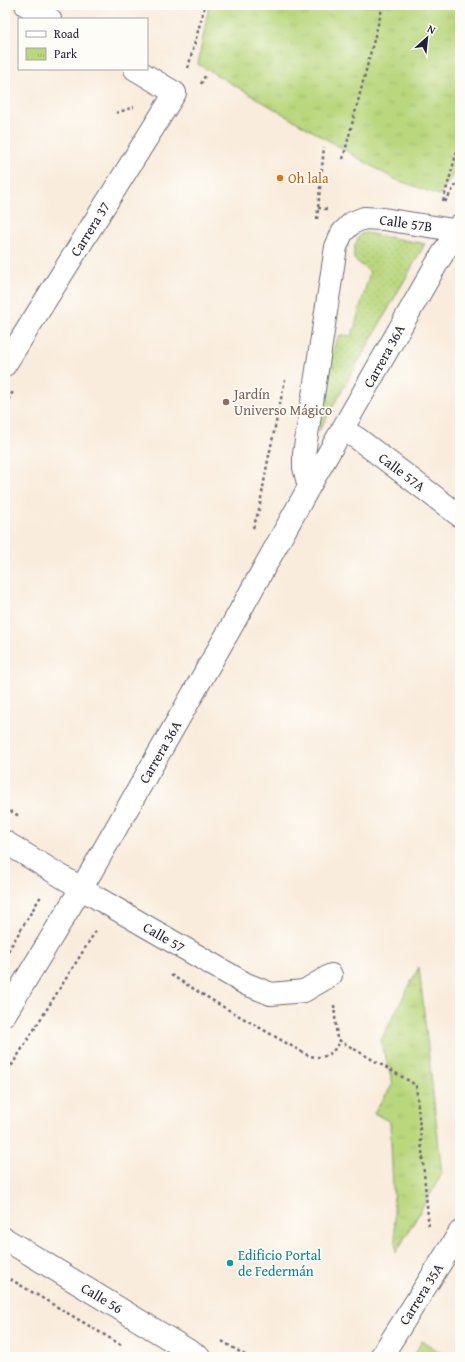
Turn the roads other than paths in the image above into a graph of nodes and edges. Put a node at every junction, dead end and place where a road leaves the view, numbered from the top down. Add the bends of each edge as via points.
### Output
1 (26, 5) edge
2 (48, 18) edge
3 (136, 70) edge
4 (459, 229) edge
5 (5, 365) edge
6 (342, 430) junction
7 (309, 487) junction
8 (460, 516) edge
9 (5, 842) edge
10 (81, 888) junction
11 (331, 975) road end
12 (5, 1014) edge
13 (5, 1239) edge
14 (455, 1239) edge
15 (199, 1357) edge
16 (381, 1357) edge

1 - 2 street
3 - 5 street, Carrera 37 via 175,93
4 - 6 street, Carrera 36A
4 - 7 street, Calle 57B via 364,218 352,223 342,233 336,247 304,454
6 - 7 street, Carrera 36A
6 - 8 street, Calle 57A
7 - 10 street, Carrera 36A
9 - 10 street, Calle 57
10 - 11 street, Calle 57 via 246,984 271,994 304,991
10 - 12 street, Carrera 36A
13 - 15 street, Calle 56
14 - 16 street, Carrera 35A

